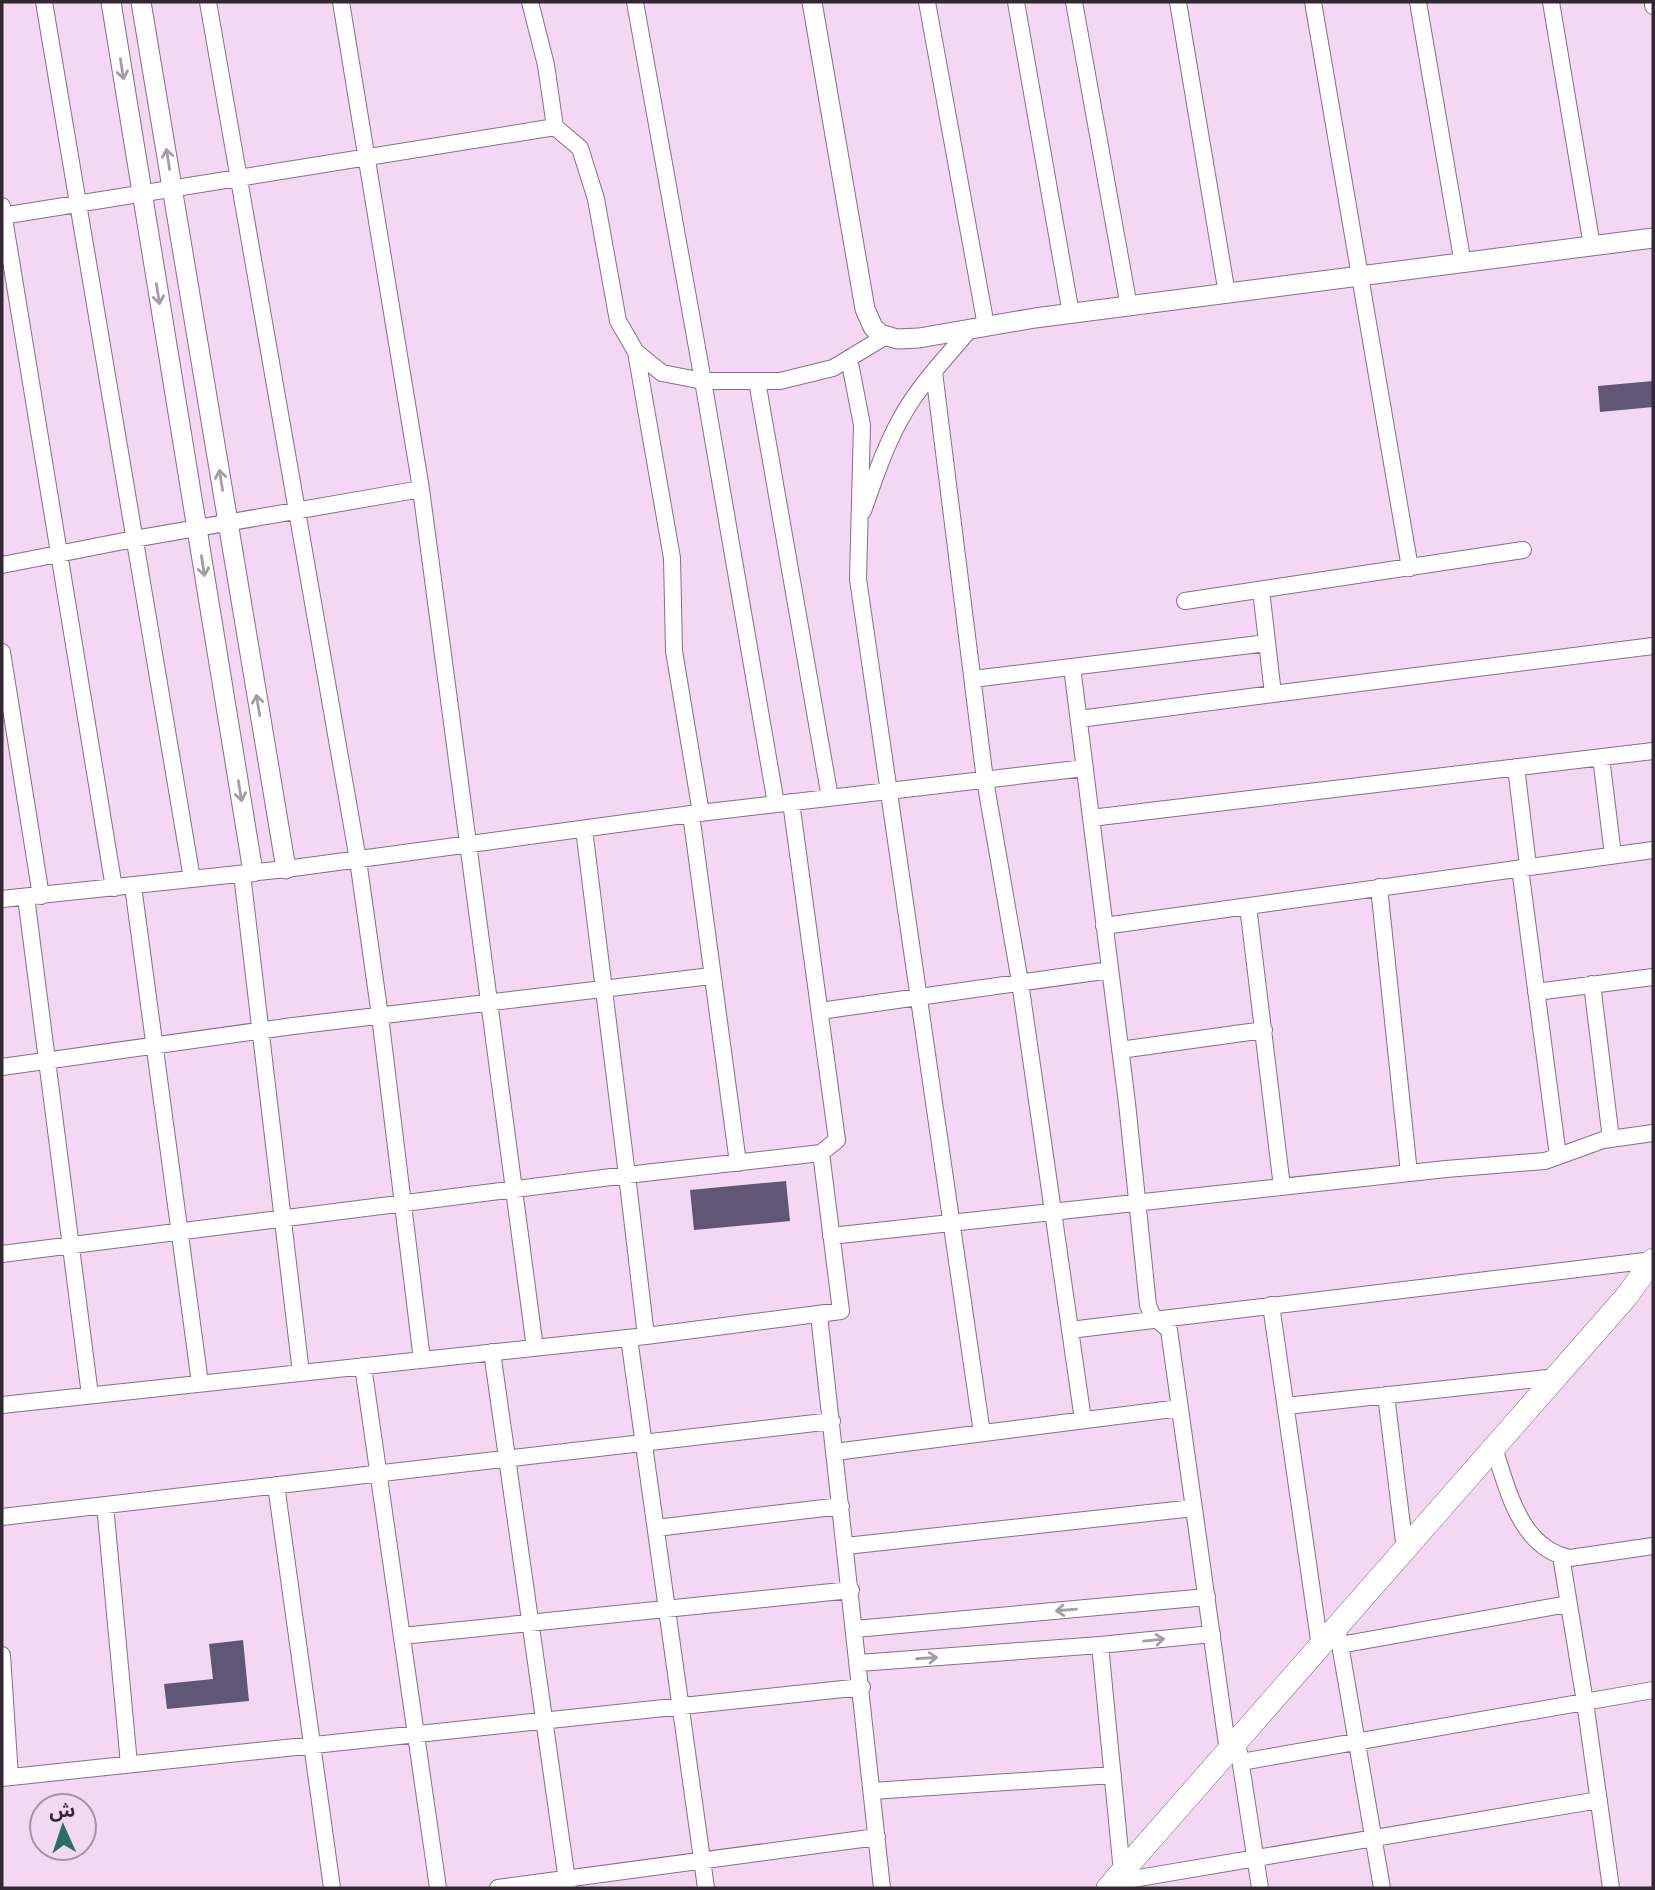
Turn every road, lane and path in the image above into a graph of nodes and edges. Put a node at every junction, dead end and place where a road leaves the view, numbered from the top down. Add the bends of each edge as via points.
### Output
1 (44, 2) edge
2 (111, 2) edge
3 (141, 2) edge
4 (208, 2) edge
5 (341, 2) edge
6 (530, 2) edge
7 (635, 2) edge
8 (812, 2) edge
9 (927, 2) edge
10 (1016, 2) edge
11 (1074, 2) edge
12 (1178, 2) edge
13 (1313, 2) edge
14 (1418, 2) edge
15 (1551, 2) edge
16 (555, 127) junction
17 (368, 157) junction
18 (239, 178) junction
19 (172, 189) junction
20 (142, 194) junction
21 (77, 204) junction
22 (2, 213) edge
23 (1653, 239) edge
24 (1591, 246) junction
25 (1463, 264) junction
26 (1360, 277) junction
27 (1227, 294) junction
28 (1129, 307) junction
29 (1071, 314) junction
30 (978, 328) junction
31 (886, 336) junction
32 (636, 352) junction
33 (849, 358) junction
34 (934, 372) junction
35 (703, 381) junction
36 (757, 381) junction
37 (421, 489) junction
38 (297, 511) junction
39 (228, 523) junction
40 (859, 523) junction
41 (197, 529) junction
42 (134, 539) junction
43 (1523, 550) dead end
44 (59, 552) junction
45 (2, 565) edge
46 (1410, 568) junction
47 (1261, 590) junction
48 (1185, 600) dead end
49 (1267, 643) junction
50 (1653, 646) edge
51 (2, 652) edge
52 (1072, 667) junction
53 (973, 679) junction
54 (1273, 694) junction
55 (1079, 719) junction
56 (1653, 751) edge
57 (1601, 757) junction
58 (1516, 767) junction
59 (1084, 768) junction
60 (985, 780) junction
61 (888, 791) junction
62 (830, 798) junction
63 (783, 803) junction
64 (696, 814) junction
65 (1091, 818) junction
66 (584, 829) junction
67 (469, 845) junction
68 (1653, 850) edge
69 (1613, 855) junction
70 (358, 860) junction
71 (1524, 867) junction
72 (286, 869) junction
73 (248, 873) junction
74 (192, 879) junction
75 (133, 886) junction
76 (1379, 887) junction
77 (114, 888) junction
78 (34, 896) junction
79 (2, 899) edge
80 (1248, 906) junction
81 (1104, 926) junction
82 (1110, 970) junction
83 (711, 976) junction
84 (1653, 977) edge
85 (1020, 982) junction
86 (1592, 984) junction
87 (604, 989) junction
88 (1536, 992) junction
89 (918, 997) junction
90 (490, 1002) junction
91 (820, 1011) junction
92 (380, 1016) junction
93 (1264, 1030) junction
94 (261, 1031) junction
95 (155, 1045) junction
96 (1120, 1050) junction
97 (48, 1060) junction
98 (2, 1067) edge
99 (1653, 1133) edge
100 (1611, 1139) junction
101 (821, 1153) junction
102 (1558, 1156) junction
103 (738, 1163) junction
104 (1409, 1173) junction
105 (627, 1175) junction
106 (1282, 1187) junction
107 (515, 1189) junction
108 (1138, 1203) junction
109 (403, 1204) junction
110 (1054, 1212) junction
111 (283, 1219) junction
112 (951, 1223) junction
113 (180, 1232) junction
114 (831, 1236) junction
115 (71, 1246) junction
116 (2, 1254) edge
117 (1650, 1269) edge
118 (1271, 1305) junction
119 (819, 1315) junction
120 (1156, 1318) junction
121 (1070, 1330) junction
122 (638, 1337) junction
123 (535, 1348) junction
124 (492, 1352) junction
125 (422, 1360) junction
126 (363, 1366) junction
127 (301, 1373) junction
128 (1556, 1377) junction
129 (200, 1383) junction
130 (90, 1395) junction
131 (1386, 1395) junction
132 (2, 1405) edge
133 (1286, 1406) junction
134 (1180, 1408) junction
135 (1083, 1420) junction
136 (832, 1421) junction
137 (982, 1433) junction
138 (644, 1443) junction
139 (1494, 1448) junction
140 (835, 1452) junction
141 (507, 1458) junction
142 (379, 1473) junction
143 (276, 1485) junction
144 (105, 1505) junction
145 (841, 1506) junction
146 (1194, 1508) junction
147 (2, 1517) edge
148 (656, 1528) junction
149 (846, 1546) junction
150 (1653, 1546) edge
151 (1405, 1550) junction
152 (1561, 1556) junction
153 (851, 1590) junction
154 (1207, 1597) junction
155 (1569, 1604) junction
156 (667, 1609) junction
157 (530, 1623) junction
158 (855, 1629) junction
159 (1212, 1634) junction
160 (402, 1636) junction
161 (1332, 1640) junction
162 (1100, 1645) junction
163 (2, 1655) edge
164 (859, 1663) junction
165 (862, 1687) junction
166 (1653, 1690) edge
167 (1585, 1702) junction
168 (680, 1706) junction
169 (544, 1721) junction
170 (416, 1734) junction
171 (1357, 1742) junction
172 (312, 1745) junction
173 (1235, 1752) junction
174 (129, 1765) junction
175 (1113, 1774) junction
176 (6, 1777) edge
177 (872, 1791) junction
178 (1600, 1800) junction
179 (877, 1837) junction
180 (1373, 1838) junction
181 (1256, 1857) junction
182 (702, 1861) junction
183 (1115, 1882) edge
184 (567, 1884) edge
185 (332, 1888) edge
186 (438, 1888) edge
187 (498, 1888) edge
188 (706, 1888) edge
189 (882, 1888) edge
190 (1261, 1888) edge
191 (1382, 1888) edge
192 (1611, 1888) edge

1 - 21 street
2 -> 20 street
19 -> 3 street
4 - 18 street
5 - 17 street
6 - 16 street
7 - 35 street
8 - 31 street via 865,309 873,327
9 - 30 street
10 - 29 street
11 - 28 street
12 - 27 street
13 - 26 street
14 - 25 street
15 - 24 street
16 - 17 street
16 - 32 street via 580,148 596,198 618,321
17 - 18 street
17 - 37 street
18 - 19 street
18 - 38 street
19 - 20 street
39 -> 19 street
20 - 21 street
20 -> 41 street
21 - 22 street
21 - 42 street
22 - 44 street
23 - 24 street
24 - 25 street
25 - 26 street
26 - 27 street
26 - 46 street
27 - 28 street
28 - 29 street
29 - 30 street
30 - 31 street via 919,338
30 - 34 street
31 - 33 street
32 - 35 street via 662,373
32 - 64 street via 672,558 674,651
33 - 36 street via 833,368 780,381
33 - 40 street via 862,425
34 - 40 street via 901,418 884,452
34 - 53 street
35 - 36 street
35 - 63 street
36 - 62 street
37 - 38 street
37 - 67 street
38 - 39 street
38 - 70 street
39 - 41 street
72 -> 39 street
40 - 61 street via 858,579
41 - 42 street
41 -> 73 street
42 - 44 street
42 - 74 street
43 - 46 street
44 - 45 street
44 - 77 street
46 - 47 street
47 - 48 street
47 - 49 street
49 - 52 street
49 - 54 street
50 - 54 street
51 - 78 street
52 - 53 street
52 - 55 street
53 - 60 street
54 - 55 street
55 - 59 street
56 - 57 street
57 - 58 street
57 - 69 street
58 - 65 street
58 - 71 street
59 - 60 street
59 - 65 street
60 - 61 street
60 - 85 street
61 - 62 street
61 - 89 street
62 - 63 street
63 - 64 street
63 - 91 street
64 - 66 street
64 - 83 street
65 - 81 street
66 - 67 street
66 - 87 street
67 - 70 street
67 - 90 street
68 - 69 street
69 - 71 street
70 - 72 street
70 - 92 street
71 - 76 street
71 - 88 street
72 - 73 street
73 - 74 street
73 - 94 street
74 - 75 street
75 - 77 street
75 - 95 street
76 - 80 street
76 - 104 street
77 - 78 street
78 - 79 street
78 - 97 street
80 - 81 street
80 - 93 street
81 - 82 street
82 - 85 street
82 - 96 street
83 - 87 street
83 - 103 street
84 - 86 street
85 - 89 street
85 - 110 street
86 - 88 street
86 - 100 street
87 - 90 street
87 - 105 street
88 - 102 street
89 - 91 street
89 - 112 street
90 - 92 street
90 - 107 street
91 - 101 street via 838,1140
92 - 94 street
92 - 109 street
93 - 96 street
93 - 106 street
94 - 95 street
94 - 111 street
95 - 97 street
95 - 113 street
96 - 108 street
97 - 98 street
97 - 115 street
99 - 100 street
100 - 102 street
101 - 103 street
101 - 114 street
102 - 104 street
103 - 105 street
104 - 106 street
105 - 107 street
105 - 122 street
106 - 108 street
107 - 109 street
107 - 123 street
108 - 110 street
108 - 120 street via 1148,1304
109 - 111 street
109 - 125 street
110 - 112 street
110 - 121 street
111 - 113 street
111 - 127 street
112 - 114 street
112 - 137 street
113 - 115 street
113 - 129 street
114 - 119 street via 841,1311
115 - 116 street
115 - 130 street
117 - 118 street
117 - 128 main road
118 - 120 street
118 - 133 street
119 - 122 street
119 - 136 street
120 - 121 street
120 - 134 street via 1169,1329
121 - 135 street
122 - 123 street
122 - 138 street
123 - 124 street
124 - 125 street
124 - 141 street
125 - 126 street
126 - 127 street
126 - 142 street
127 - 129 street
128 - 131 street
128 - 139 main road
129 - 130 street
130 - 132 street
131 - 133 street
131 - 151 street
133 - 161 street
134 - 135 street
134 - 146 street
135 - 137 street
136 - 138 street
136 - 140 street
137 - 140 street
138 - 141 street
138 - 148 street
139 - 151 main road
139 - 152 street via 1521,1522 1540,1544
140 - 145 street
141 - 142 street
141 - 157 street
142 - 143 street
142 - 160 street
143 - 144 street
143 - 172 street
144 - 147 street
144 - 174 street
145 - 148 street
145 - 149 street
146 - 149 street
146 - 154 street
148 - 156 street
149 - 153 street
150 - 152 street
151 - 161 main road
152 - 155 street
153 - 156 street
153 - 158 street
154 -> 158 street
154 - 159 street
155 - 161 street
155 - 167 street
156 - 157 street
156 - 168 street
157 - 160 street
157 - 169 street
158 - 164 street
162 -> 159 street
159 - 173 street
160 - 170 street
161 - 171 street
161 - 173 main road
164 -> 162 street
162 - 175 street
163 - 176 street
164 - 165 street
165 - 168 street
165 - 177 street
166 - 167 street
167 - 171 street
167 - 178 street
168 - 169 street
168 - 182 street
169 - 170 street
169 - 184 street
170 - 172 street
170 - 186 street
171 - 173 street
171 - 180 street
172 - 174 street
172 - 185 street
173 - 181 street
173 - 183 main road
174 - 176 street
175 - 177 street
175 - 183 street
177 - 179 street
178 - 180 street
178 - 192 street
179 - 182 street
179 - 189 street
180 - 181 street
180 - 191 street
181 - 183 street
181 - 190 street
182 - 184 street
182 - 188 street
184 - 187 street

